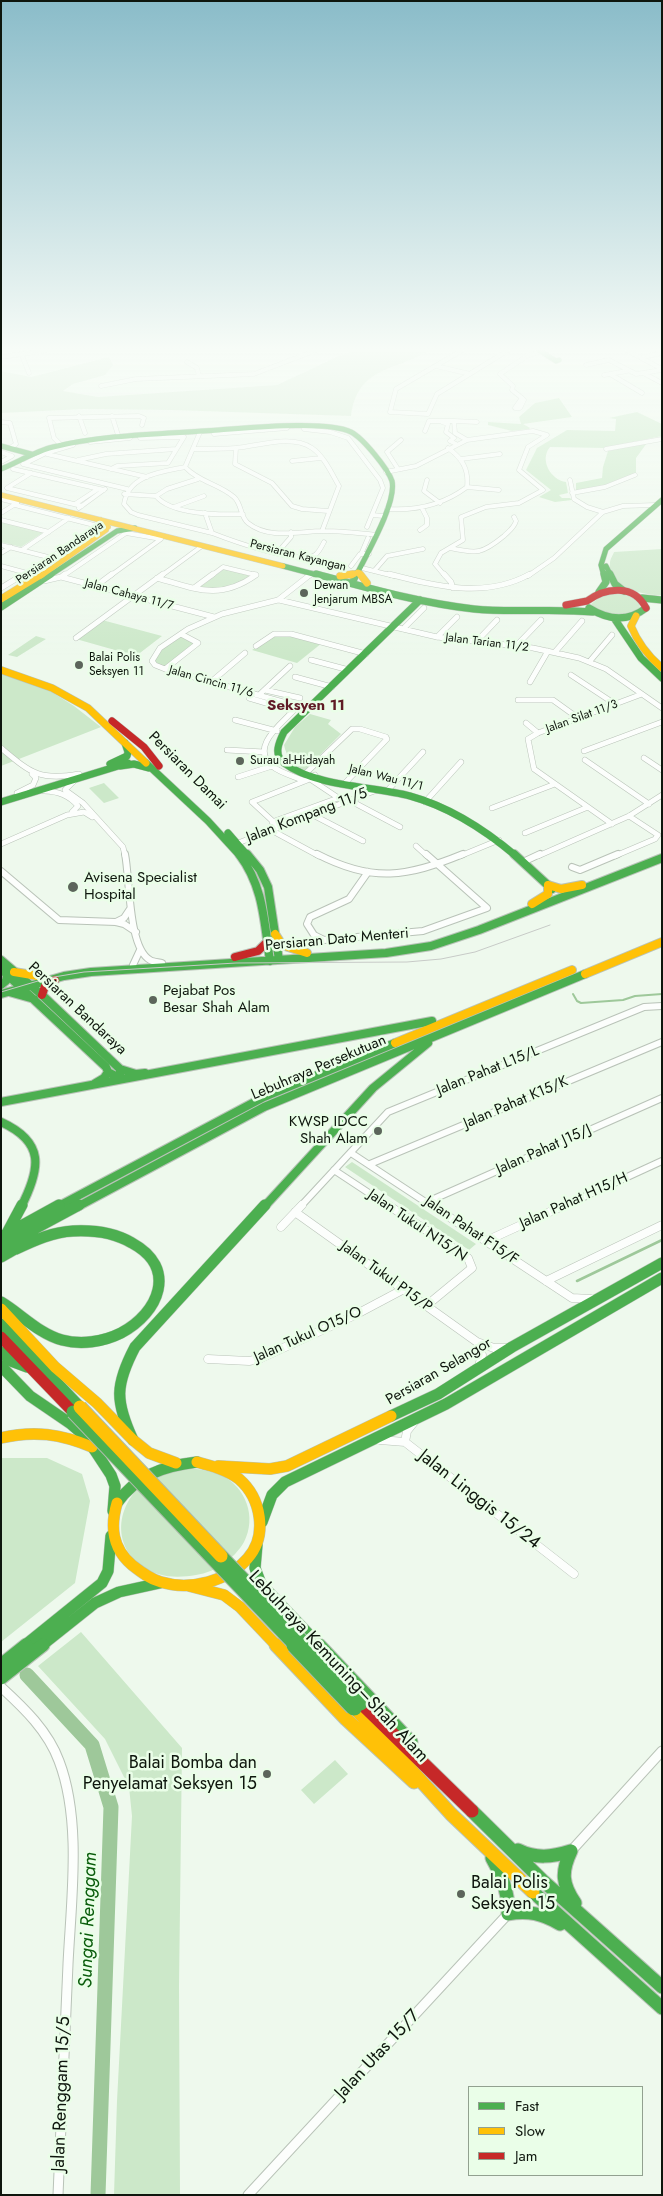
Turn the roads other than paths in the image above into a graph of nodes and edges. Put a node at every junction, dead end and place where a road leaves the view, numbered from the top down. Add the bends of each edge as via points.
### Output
1 (8, 453) edge
2 (9, 453) edge
3 (38, 453) edge
4 (45, 453) edge
5 (48, 453) edge
6 (113, 453) edge
7 (173, 453) edge
8 (190, 453) edge
9 (236, 453) edge
10 (317, 453) edge
11 (368, 453) edge
12 (388, 453) edge
13 (439, 453) edge
14 (454, 453) edge
15 (525, 453) edge
16 (500, 454) dead end
17 (369, 457) junction
18 (321, 458) junction
19 (461, 459) junction
20 (77, 460) junction
21 (292, 461) dead end
22 (1, 462) edge
23 (18, 462) edge
24 (185, 467) junction
25 (112, 469) junction
26 (398, 469) junction
27 (38, 472) junction
28 (386, 472) junction
29 (635, 475) dead end
30 (147, 477) junction
31 (198, 479) junction
32 (427, 480) dead end
33 (570, 480) dead end
34 (467, 487) junction
35 (107, 488) junction
36 (127, 488) junction
37 (98, 489) junction
38 (499, 490) dead end
39 (3, 492) edge
40 (572, 493) junction
41 (124, 494) junction
42 (156, 496) junction
43 (204, 496) dead end
44 (1, 499) edge
45 (18, 503) junction
46 (440, 503) junction
47 (654, 505) edge
48 (78, 506) junction
49 (174, 507) junction
50 (422, 508) junction
51 (328, 511) junction
52 (390, 511) junction
53 (603, 512) junction
54 (1, 513) edge
55 (205, 513) junction
56 (243, 514) junction
57 (372, 515) junction
58 (514, 517) dead end
59 (69, 518) junction
60 (1, 520) edge
61 (100, 520) junction
62 (116, 523) junction
63 (135, 526) junction
64 (367, 527) dead end
65 (420, 530) dead end
66 (322, 531) junction
67 (48, 532) junction
68 (212, 532) junction
69 (291, 532) junction
70 (100, 534) junction
71 (373, 536) junction
72 (324, 542) dead end
73 (1, 545) edge
74 (202, 546) junction
75 (11, 547) junction
76 (450, 548) junction
77 (423, 549) dead end
78 (22, 550) junction
79 (79, 552) junction
80 (278, 552) junction
81 (1, 553) edge
82 (52, 558) junction
83 (1, 566) edge
84 (374, 570) junction
85 (356, 572) junction
86 (61, 573) junction
87 (312, 573) junction
88 (45, 576) junction
89 (29, 578) junction
90 (157, 578) junction
91 (367, 585) junction
92 (96, 586) junction
93 (1, 588) edge
94 (194, 588) junction
95 (453, 588) junction
96 (624, 591) junction
97 (599, 592) junction
98 (133, 596) junction
99 (1, 600) edge
100 (279, 600) junction
101 (662, 600) edge
102 (587, 601) junction
103 (644, 603) junction
104 (422, 604) junction
105 (662, 604) edge
106 (1, 607) edge
107 (593, 612) junction
108 (636, 616) junction
109 (214, 617) junction
110 (457, 618) dead end
111 (614, 618) junction
112 (497, 620) dead end
113 (540, 620) dead end
114 (582, 621) dead end
115 (398, 628) junction
116 (181, 634) junction
117 (612, 635) dead end
118 (437, 637) junction
119 (76, 638) dead end
120 (476, 641) junction
121 (256, 646) dead end
122 (516, 646) junction
123 (548, 650) junction
124 (555, 652) junction
125 (245, 653) dead end
126 (366, 654) junction
127 (311, 660) dead end
128 (590, 662) junction
129 (1, 664) edge
130 (290, 666) dead end
131 (662, 668) edge
132 (165, 669) junction
133 (1, 670) edge
134 (349, 670) junction
135 (571, 674) dead end
136 (295, 677) dead end
137 (662, 678) edge
138 (211, 682) junction
139 (530, 682) dead end
140 (332, 687) junction
141 (265, 690) junction
142 (642, 694) junction
143 (259, 695) junction
144 (249, 698) dead end
145 (300, 698) dead end
146 (518, 700) dead end
147 (615, 704) junction
148 (308, 708) junction
149 (662, 708) edge
150 (578, 718) junction
151 (235, 720) dead end
152 (662, 722) edge
153 (526, 723) dead end
154 (279, 731) junction
155 (538, 732) junction
156 (130, 741) junction
157 (1, 748) edge
158 (227, 750) dead end
159 (584, 751) dead end
160 (264, 752) junction
161 (424, 752) dead end
162 (142, 757) junction
163 (644, 758) dead end
164 (585, 760) dead end
165 (462, 762) dead end
166 (115, 765) junction
167 (272, 766) junction
168 (157, 768) junction
169 (662, 770) edge
170 (32, 774) junction
171 (81, 776) junction
172 (238, 777) dead end
173 (309, 777) junction
174 (346, 782) junction
175 (555, 784) junction
176 (382, 791) junction
177 (32, 792) junction
178 (17, 793) junction
179 (1, 798) edge
180 (338, 798) junction
181 (660, 798) edge
182 (347, 801) junction
183 (1, 802) edge
184 (424, 802) junction
185 (649, 804) junction
186 (588, 807) junction
187 (492, 808) dead end
188 (312, 814) junction
189 (67, 815) junction
190 (629, 816) junction
191 (272, 822) junction
192 (612, 824) junction
193 (279, 827) junction
194 (400, 827) dead end
195 (271, 830) junction
196 (109, 832) junction
197 (525, 833) dead end
198 (499, 840) junction
199 (362, 841) dead end
200 (238, 843) junction
201 (1, 844) edge
202 (416, 846) dead end
203 (662, 852) edge
204 (662, 858) edge
205 (523, 862) junction
206 (437, 863) junction
207 (572, 867) dead end
208 (1, 871) edge
209 (368, 872) junction
210 (548, 885) junction
211 (582, 885) junction
212 (561, 897) junction
213 (532, 904) junction
214 (130, 909) junction
215 (116, 922) junction
216 (274, 931) junction
217 (137, 933) junction
218 (662, 933) edge
219 (267, 942) junction
220 (662, 942) edge
221 (140, 950) junction
222 (306, 953) junction
223 (235, 957) junction
224 (274, 958) junction
225 (1, 960) edge
226 (162, 963) junction
227 (133, 964) junction
228 (60, 976) junction
229 (11, 983) edge
230 (38, 997) junction
231 (662, 1006) edge
232 (470, 1011) junction
233 (446, 1030) junction
234 (662, 1042) edge
235 (120, 1069) junction
236 (166, 1071) junction
237 (108, 1072) junction
238 (94, 1084) junction
239 (662, 1098) edge
240 (1, 1102) edge
241 (1, 1122) edge
242 (351, 1152) junction
243 (662, 1161) edge
244 (370, 1164) junction
245 (334, 1170) junction
246 (427, 1202) junction
247 (295, 1212) junction
248 (54, 1218) junction
249 (662, 1225) edge
250 (281, 1227) dead end
251 (4, 1235) edge
252 (486, 1241) junction
253 (1, 1247) edge
254 (16, 1248) junction
255 (1, 1257) edge
256 (662, 1262) edge
257 (662, 1278) edge
258 (546, 1281) junction
259 (404, 1289) junction
260 (572, 1298) junction
261 (595, 1299) junction
262 (1, 1302) edge
263 (426, 1306) junction
264 (1, 1308) edge
265 (568, 1314) junction
266 (1, 1324) edge
267 (1, 1337) edge
268 (477, 1342) junction
269 (512, 1347) junction
270 (1, 1352) edge
271 (208, 1359) dead end
272 (1, 1366) edge
273 (55, 1367) junction
274 (31, 1368) junction
275 (478, 1369) junction
276 (65, 1392) junction
277 (76, 1409) junction
278 (418, 1419) junction
279 (1, 1438) edge
280 (133, 1440) junction
281 (369, 1442) junction
282 (406, 1442) junction
283 (93, 1448) junction
284 (176, 1463) junction
285 (218, 1466) junction
286 (114, 1511) junction
287 (262, 1522) junction
288 (111, 1536) junction
289 (257, 1544) junction
290 (574, 1574) dead end
291 (160, 1584) junction
292 (189, 1586) junction
293 (1, 1665) edge
294 (1, 1678) edge
295 (1, 1687) edge
296 (357, 1705) junction
297 (662, 1751) edge
298 (457, 1796) junction
299 (451, 1814) junction
300 (501, 1839) junction
301 (483, 1844) junction
302 (571, 1851) junction
303 (508, 1914) junction
304 (596, 1929) junction
305 (581, 1936) junction
306 (662, 1987) edge
307 (662, 2008) edge
308 (58, 2195) edge
309 (248, 2195) edge

1 - 23 main road
2 - 22 street via 12,456
3 - 23 main road
4 - 23 street
5 - 20 street
6 - 20 street
7 - 25 street via 168,463
8 - 24 street
9 - 51 street via 235,464 272,484 292,506 302,510
10 - 18 street
11 - 17 main road
12 - 26 street
13 - 26 street via 422,463
14 - 19 street
15 - 76 street via 519,470 544,490 519,503 486,507 462,516 464,538
16 - 19 street
17 - 28 main road
17 - 57 street via 382,485
18 - 21 street
18 - 51 street via 338,486
19 - 34 street via 468,472
20 - 25 street
23 - 27 street
23 - 27 street
24 - 30 street
24 - 31 street
25 - 30 street
26 - 28 street
27 - 35 street
27 - 37 street
27 - 39 street
28 - 52 main road via 393,483
29 - 40 street via 605,488
30 - 36 street
31 - 42 street via 167,488
31 - 56 street via 233,496
32 - 46 street via 424,491
33 - 40 street
34 - 38 street
34 - 46 street
35 - 36 street
35 - 37 street
35 - 48 street
36 - 41 street
37 - 48 street
39 - 45 main road, Persiaran Kayangan
39 - 48 main road, Persiaran Kayangan
40 - 53 street via 579,503
41 - 42 street
41 - 68 street via 124,504 131,512
42 - 49 street via 160,502
43 - 49 street
44 - 45 street
45 - 54 street
45 - 59 street
45 - 61 main road, Persiaran Kayangan
46 - 50 street
47 - 53 street via 625,504
47 - 96 main road via 607,558 606,566 616,586
47 - 97 main road via 606,549 599,565 606,582
48 - 63 main road, Persiaran Kayangan
49 - 55 street
50 - 52 street
50 - 65 street via 428,522
51 - 66 street
52 - 57 street
52 - 71 main road
53 - 95 street via 563,551 518,580 494,586
55 - 56 street
55 - 68 street
56 - 69 street via 249,524 260,529
57 - 64 street
58 - 76 street via 514,528 487,550 469,552
59 - 67 street
59 - 82 street via 96,528
60 - 67 street
61 - 62 main road, Persiaran Kayangan
61 - 70 main road via 108,527
62 - 63 main road, Persiaran Kayangan
62 - 70 main road, Persiaran Bandaraya
63 - 74 main road, Persiaran Kayangan
63 - 79 main road, Persiaran Bandaraya via 117,531
63 - 85 main road, Persiaran Kayangan via 340,576
66 - 69 street
66 - 71 street
67 - 78 street
68 - 80 street via 234,542
69 - 80 street via 291,537
70 - 79 main road, Persiaran Bandaraya
71 - 85 main road
72 - 80 street via 310,557
73 - 75 street
74 - 87 main road, Persiaran Kayangan
74 - 90 street
75 - 78 street
75 - 81 street
76 - 95 street via 441,553 435,564
77 - 84 street via 387,556
78 - 82 street
79 - 86 main road, Persiaran Bandaraya
79 - 88 main road, Persiaran Bandaraya
82 - 89 street
83 - 89 street
84 - 85 street
84 - 95 street
85 - 91 main road, Persiaran Kayangan via 355,583
86 - 88 main road, Persiaran Bandaraya
86 - 92 street, Jalan Cahaya 11/7
86 - 92 street via 126,533 161,540
87 - 91 main road, Persiaran Kayangan
87 - 100 street, Jalan Cincin 11/6
88 - 89 main road, Persiaran Bandaraya
88 - 106 main road, Persiaran Bandaraya
89 - 93 street
89 - 99 main road, Persiaran Bandaraya
90 - 94 street
90 - 98 street
91 - 102 main road, Persiaran Kayangan via 483,607 563,606
91 - 104 main road, Persiaran Kayangan
92 - 98 street, Jalan Cahaya 11/7
94 - 94 street via 216,592 244,585 256,575 223,566
96 - 97 main road
96 - 103 main road
97 - 102 main road
98 - 109 street, Jalan Cahaya 11/7
98 - 119 street
100 - 109 street, Jalan Cincin 11/6
100 - 115 street, Jalan Tarian 11/2
101 - 103 main road
102 - 107 main road
103 - 105 main road
103 - 108 main road
104 - 107 main road, Persiaran Kayangan via 484,610 568,609
104 - 115 main road
107 - 111 main road, Persiaran Kayangan
108 - 111 main road
108 - 131 main road via 631,626 636,640
109 - 116 street, Jalan Cincin 11/6
110 - 118 street
111 - 137 main road via 638,655
112 - 120 street
113 - 122 street
114 - 124 street
115 - 118 street, Jalan Tarian 11/2
115 - 126 main road
116 - 132 street, Jalan Cincin 11/6 via 166,643 152,658 155,665
116 - 132 street via 198,643
117 - 128 street
118 - 120 street, Jalan Tarian 11/2
120 - 122 street, Jalan Tarian 11/2
121 - 126 street via 274,634 291,634
122 - 123 street, Jalan Tarian 11/2
123 - 124 street, Jalan Tarian 11/2
123 - 139 street
124 - 128 street, Jalan Tarian 11/2
125 - 138 street
126 - 134 main road
127 - 134 street
128 - 142 street, Jalan Tarian 11/2
129 - 156 main road, Persiaran Damai via 56,684 90,702
130 - 141 street
132 - 138 street, Jalan Cincin 11/6
133 - 156 main road, Persiaran Damai via 77,700
134 - 140 main road
135 - 147 street
136 - 140 street
138 - 143 street, Jalan Cincin 11/6
140 - 148 main road
141 - 143 street
141 - 145 street
142 - 147 street, Jalan Silat 11/3
142 - 149 street, Jalan Tarian 11/2
143 - 148 street, Jalan Cincin 11/6
144 - 154 street via 293,711
146 - 150 street via 553,700
147 - 150 street, Jalan Silat 11/3
148 - 154 main road
150 - 155 street, Jalan Silat 11/3
151 - 154 street
152 - 159 street
153 - 155 street
154 - 160 street via 266,740
154 - 173 main road, Jalan Wau 11/1 via 278,755 288,766
155 - 175 street, Jalan Silat 11/3 via 528,739 532,768
156 - 162 main road, Persiaran Damai via 143,752
156 - 166 main road via 127,756
156 - 168 main road, Persiaran Damai via 156,760
157 - 170 street
158 - 160 street
160 - 167 street
161 - 176 street
162 - 166 main road
162 - 168 main road, Persiaran Damai
163 - 169 street
164 - 185 street
165 - 184 street
166 - 168 main road via 138,764
166 - 171 main road
167 - 172 street
167 - 173 street
168 - 200 main road, Persiaran Damai
168 - 219 main road, Persiaran Damai via 250,869 260,894
170 - 171 street via 49,779
170 - 178 street via 36,778 33,785
171 - 177 main road
171 - 178 main road
171 - 196 street via 65,790 83,803
173 - 174 main road, Jalan Wau 11/1
173 - 174 street via 347,733 356,728 384,736 386,739
173 - 180 street
173 - 191 street via 252,802
174 - 176 main road, Jalan Wau 11/1
175 - 186 street, Jalan Silat 11/3
175 - 187 street
176 - 182 street, Jalan Kompang 11/5
176 - 184 main road, Jalan Wau 11/1
177 - 183 main road
177 - 189 street via 52,790 62,793 78,806
178 - 179 main road
180 - 182 street
180 - 191 street
181 - 185 street
182 - 188 street, Jalan Kompang 11/5
182 - 194 street
184 - 198 main road, Jalan Wau 11/1 via 480,826
185 - 190 street
186 - 192 street, Jalan Silat 11/3
186 - 197 street
188 - 193 street, Jalan Kompang 11/5
188 - 199 street
189 - 196 street via 88,813
189 - 201 street
190 - 192 street
190 - 207 street via 658,834 655,840 580,870
191 - 193 street
192 - 205 street
193 - 195 street, Jalan Kompang 11/5
195 - 200 street, Jalan Kompang 11/5
195 - 209 street via 327,860
196 - 214 street via 125,852
198 - 205 main road, Jalan Wau 11/1
198 - 206 street
200 - 216 main road, Persiaran Damai via 260,870 268,887
202 - 206 street
203 - 211 main road, Persiaran Dato Menteri
204 - 212 main road, Persiaran Dato Menteri
205 - 210 main road, Jalan Wau 11/1
206 - 209 street via 399,874
206 - 209 street via 488,908 423,931 324,940 314,935 307,924 310,917 349,899
208 - 215 street via 62,921
210 - 211 main road via 561,889
210 - 212 main road, Jalan Wau 11/1
210 - 213 main road via 548,894
211 - 212 main road, Persiaran Dato Menteri
212 - 213 main road, Persiaran Dato Menteri
212 - 224 main road, Persiaran Dato Menteri via 430,946 386,953
213 - 222 main road, Persiaran Dato Menteri via 430,939 385,947
214 - 215 street via 124,918
214 - 217 street
215 - 217 street
216 - 222 main road via 282,945
216 - 224 main road, Persiaran Damai
217 - 221 street
218 - 232 main road, Lebuhraya Persekutuan
219 - 223 main road via 258,950
219 - 224 main road, Persiaran Damai
220 - 233 main road, Lebuhraya Persekutuan
221 - 226 street via 150,960
221 - 227 street
222 - 224 main road, Persiaran Dato Menteri
223 - 224 main road, Persiaran Dato Menteri
223 - 226 main road, Persiaran Dato Menteri
224 - 228 main road, Persiaran Dato Menteri
225 - 229 main road, Persiaran Bandaraya
226 - 227 main road, Persiaran Dato Menteri
227 - 229 main road, Persiaran Dato Menteri via 24,975
228 - 229 main road, Persiaran Dato Menteri
228 - 230 main road via 45,986
229 - 230 main road, Persiaran Bandaraya
229 - 230 main road via 20,994
230 - 235 main road, Persiaran Bandaraya
230 - 237 main road, Persiaran Bandaraya
231 - 242 street, Jalan Pahat L15/L via 644,1008 388,1112
232 - 236 main road via 416,1025
232 - 251 main road, Lebuhraya Persekutuan via 264,1097
233 - 248 main road, Lebuhraya Persekutuan via 264,1107
233 - 280 main road via 374,1088 135,1348 122,1370 117,1393 118,1406
234 - 244 street, Jalan Pahat K15/K
235 - 236 main road, Persiaran Bandaraya via 136,1074
235 - 237 main road via 116,1076
236 - 238 main road
237 - 238 main road, Persiaran Bandaraya
238 - 240 main road
239 - 246 street, Jalan Pahat J15/J
241 - 251 main road via 22,1134 31,1144 37,1160 29,1192
242 - 244 street
242 - 245 street, Jalan Pahat L15/L
243 - 252 street, Jalan Pahat H15/H
244 - 246 street, Jalan Pahat F15/F
245 - 247 street, Jalan Pahat L15/L
245 - 263 street, Jalan Tukul N15/N via 468,1258 472,1268
246 - 252 street, Jalan Pahat F15/F
247 - 250 street, Jalan Pahat L15/L
247 - 259 street, Jalan Tukul P15/P
248 - 253 main road, Lebuhraya Persekutuan
248 - 254 main road via 37,1236
249 - 258 street
252 - 258 street, Jalan Pahat F15/F
254 - 255 main road
254 - 262 main road via 65,1232 115,1235 134,1243 149,1255 158,1272 158,1291 152,1307 129,1330 88,1343 52,1338
256 - 261 main road, Persiaran Selangor
257 - 278 main road, Persiaran Selangor
258 - 260 street, Jalan Pahat F15/F
259 - 263 street, Jalan Tukul P15/P
259 - 271 street, Jalan Tukul O15/O via 259,1358 249,1361
260 - 261 street
260 - 265 street
261 - 265 main road, Persiaran Selangor
263 - 268 street, Jalan Tukul P15/P
264 - 273 main road
265 - 269 main road, Persiaran Selangor
266 - 276 main road, Lebuhraya Kemuning–Shah Alam
267 - 274 main road, Lebuhraya Kemuning–Shah Alam
268 - 269 street via 494,1348
268 - 275 street via 482,1355
269 - 275 main road, Persiaran Selangor
270 - 274 main road via 12,1361
272 - 283 main road via 30,1396 86,1437
273 - 276 main road
273 - 280 main road
274 - 277 main road, Lebuhraya Kemuning–Shah Alam
275 - 285 main road, Persiaran Selangor via 413,1407 287,1466 270,1469
276 - 277 main road, Lebuhraya Kemuning–Shah Alam
277 - 296 main road, Lebuhraya Kemuning–Shah Alam, bridge
278 - 281 main road, Persiaran Selangor
278 - 282 street, Jalan Linggis 15/24 via 407,1431
279 - 283 main road via 15,1433 56,1432
280 - 284 main road via 149,1453
281 - 282 street via 386,1439
281 - 287 main road, Persiaran Selangor via 277,1488
282 - 290 street, Jalan Linggis 15/24
283 - 286 main road via 107,1466 115,1486
284 - 285 main road
284 - 286 main road via 149,1472 127,1489
285 - 287 main road via 246,1484 260,1508
286 - 288 main road
287 - 289 main road
288 - 291 main road via 128,1562
288 - 293 main road via 108,1571 102,1584
289 - 292 main road via 239,1566 225,1576
289 - 298 main road via 254,1568 261,1584 399,1728
291 - 292 main road
291 - 294 main road via 126,1588 95,1603
292 - 299 main road via 224,1595 240,1607 386,1758
295 - 308 street, Jalan Renggam 15/5 via 34,1718 54,1748 64,1774 71,1819 71,1892
296 - 298 main road, Lebuhraya Kemuning–Shah Alam
296 - 299 main road, Lebuhraya Kemuning–Shah Alam
297 - 302 street
298 - 300 main road, Lebuhraya Kemuning–Shah Alam
299 - 301 main road, Lebuhraya Kemuning–Shah Alam
300 - 302 main road via 526,1856 542,1858
300 - 304 main road, Lebuhraya Kemuning–Shah Alam
301 - 303 main road via 507,1887 510,1900
301 - 305 main road, Lebuhraya Kemuning–Shah Alam
302 - 304 main road via 560,1878 566,1891
303 - 305 main road via 530,1910
303 - 309 street, Jalan Utas 15/7
304 - 306 main road, Lebuhraya Kemuning–Shah Alam
305 - 307 main road, Lebuhraya Kemuning–Shah Alam

